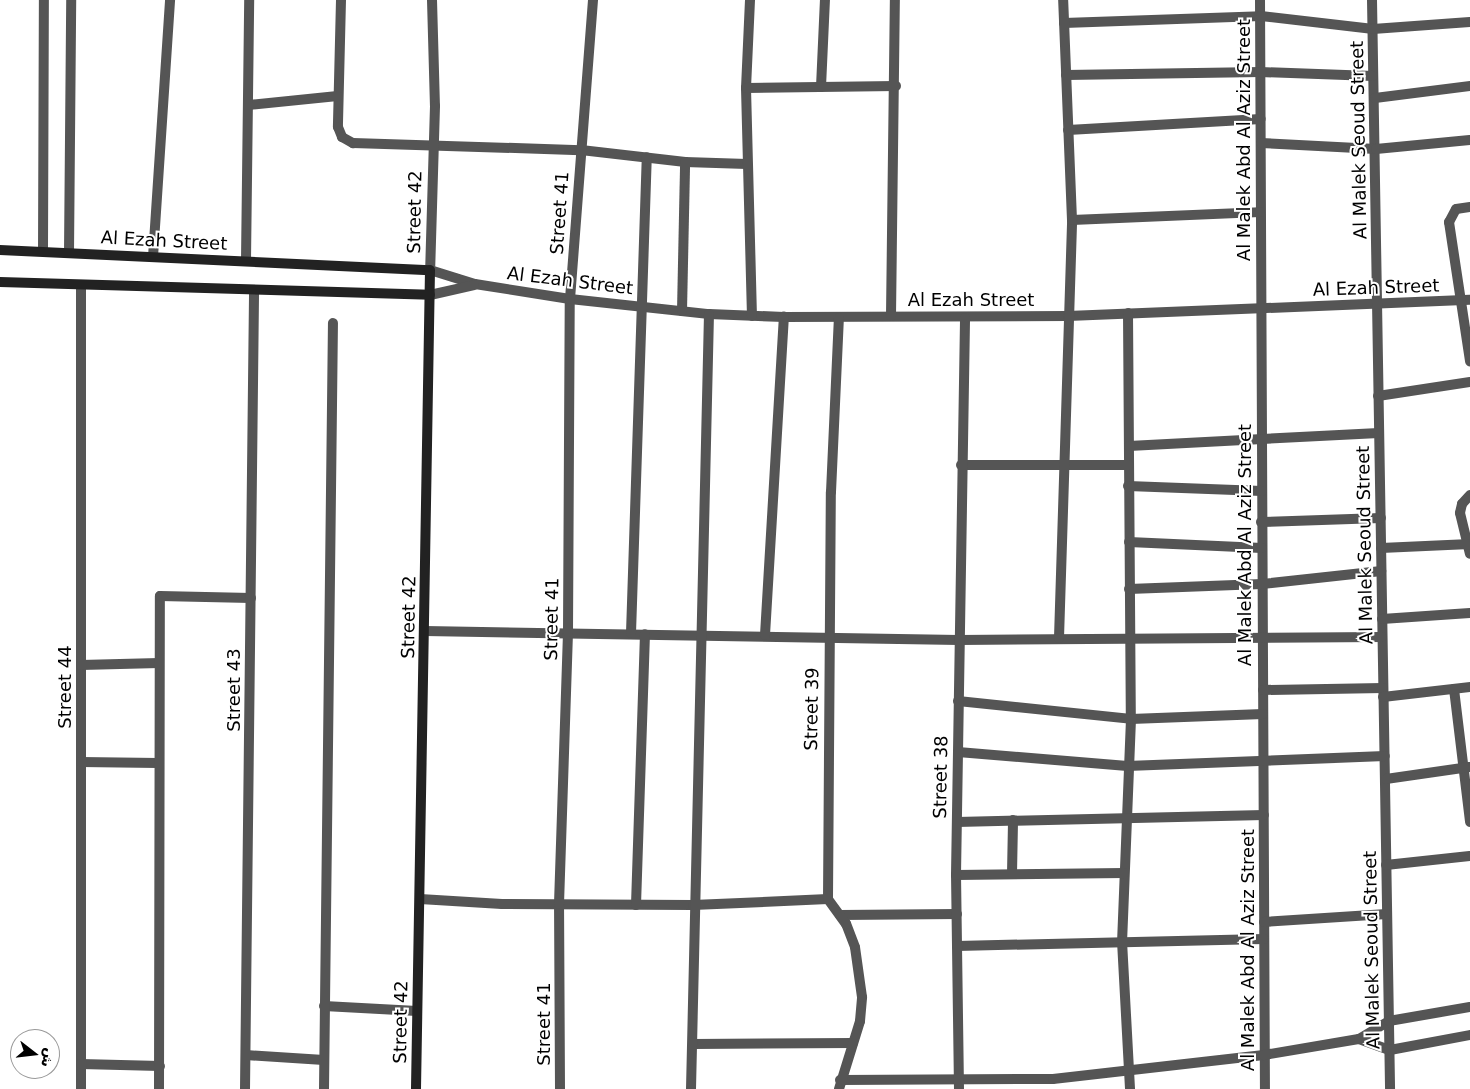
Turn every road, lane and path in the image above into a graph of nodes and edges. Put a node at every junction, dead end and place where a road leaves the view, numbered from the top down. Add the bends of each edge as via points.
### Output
1 (44, 0) edge
2 (71, 0) edge
3 (170, 0) edge
4 (249, 0) edge
5 (341, 0) edge
6 (432, 0) edge
7 (593, 0) edge
8 (750, 0) edge
9 (825, 0) edge
10 (895, 0) edge
11 (1063, 0) edge
12 (1260, 0) edge
13 (1372, 0) edge
14 (1261, 16) junction
15 (1470, 22) edge
16 (1064, 23) junction
17 (1373, 29) junction
18 (1261, 72) junction
19 (1066, 75) junction
20 (1373, 76) junction
21 (896, 86) junction
22 (1470, 86) edge
23 (746, 88) junction
24 (820, 88) junction
25 (338, 96) junction
26 (1375, 98) junction
27 (248, 105) junction
28 (1261, 119) junction
29 (1068, 130) junction
30 (1470, 140) edge
31 (1261, 143) junction
32 (432, 146) junction
33 (1376, 149) junction
34 (581, 150) junction
35 (647, 158) junction
36 (685, 162) junction
37 (746, 164) junction
38 (1470, 207) edge
39 (1260, 212) junction
40 (1072, 220) junction
41 (0, 250) edge
42 (43, 252) junction
43 (69, 253) junction
44 (153, 257) junction
45 (246, 261) junction
46 (430, 270) junction
47 (0, 282) edge
48 (474, 284) junction
49 (81, 285) junction
50 (254, 292) junction
51 (430, 295) junction
52 (570, 299) junction
53 (1465, 301) edge
54 (641, 306) junction
55 (1378, 306) junction
56 (1261, 308) junction
57 (682, 311) junction
58 (1128, 313) junction
59 (708, 314) junction
60 (752, 316) junction
61 (891, 316) junction
62 (1068, 316) junction
63 (784, 318) junction
64 (839, 318) junction
65 (965, 318) junction
66 (333, 323) dead end
67 (1470, 361) edge
68 (1470, 382) edge
69 (1378, 396) junction
70 (1379, 433) junction
71 (1261, 438) junction
72 (1129, 446) junction
73 (961, 465) junction
74 (1066, 465) junction
75 (1129, 465) junction
76 (1128, 486) junction
77 (1262, 491) junction
78 (1470, 495) edge
79 (1381, 518) junction
80 (1262, 522) junction
81 (1129, 542) junction
82 (1470, 544) edge
83 (1262, 548) junction
84 (1381, 548) junction
85 (1470, 554) edge
86 (1381, 571) junction
87 (1262, 584) junction
88 (1129, 589) junction
89 (251, 598) junction
90 (1470, 613) edge
91 (1382, 619) junction
92 (425, 631) junction
93 (568, 632) junction
94 (630, 633) junction
95 (644, 634) junction
96 (701, 634) junction
97 (765, 635) junction
98 (829, 636) junction
99 (1262, 636) junction
100 (1382, 636) junction
101 (1129, 637) junction
102 (1059, 638) junction
103 (959, 640) junction
104 (159, 663) junction
105 (81, 665) junction
106 (1470, 687) edge
107 (1454, 689) junction
108 (1262, 690) junction
109 (1383, 692) junction
110 (958, 701) junction
111 (1263, 714) junction
112 (1130, 719) junction
113 (958, 752) junction
114 (1385, 756) junction
115 (1262, 761) junction
116 (81, 762) junction
117 (158, 763) junction
118 (1127, 766) junction
119 (1467, 767) edge
120 (1386, 779) junction
121 (1264, 815) junction
122 (1126, 818) junction
123 (1013, 820) junction
124 (957, 822) junction
125 (1470, 822) edge
126 (1470, 856) edge
127 (1386, 865) junction
128 (1124, 873) junction
129 (1012, 874) junction
130 (956, 875) junction
131 (420, 899) junction
132 (828, 899) junction
133 (560, 904) junction
134 (636, 905) junction
135 (693, 905) junction
136 (957, 914) junction
137 (1387, 914) junction
138 (840, 915) junction
139 (1264, 922) junction
140 (1264, 939) junction
141 (1122, 941) junction
142 (957, 946) junction
143 (324, 1006) junction
144 (1470, 1007) edge
145 (417, 1011) junction
146 (1389, 1022) junction
147 (1470, 1035) edge
148 (1359, 1039) junction
149 (853, 1042) junction
150 (692, 1044) junction
151 (1390, 1050) junction
152 (246, 1055) junction
153 (1264, 1055) junction
154 (324, 1060) junction
155 (81, 1064) junction
156 (160, 1066) junction
157 (1131, 1070) junction
158 (1053, 1084) edge
159 (839, 1085) edge
160 (959, 1085) edge
161 (1001, 1085) edge
162 (81, 1089) edge
163 (159, 1089) edge
164 (245, 1089) edge
165 (324, 1089) edge
166 (416, 1089) edge
167 (560, 1089) edge
168 (691, 1089) edge
169 (1130, 1089) edge
170 (1265, 1089) edge
171 (1390, 1089) edge

1 - 42 street
2 - 43 street
3 - 44 street
4 - 27 street
5 - 25 street
6 - 32 street, Street 42 via 435,106
7 - 34 street, Street 41
8 - 23 street
9 - 24 street
10 - 21 street
11 - 16 street
12 - 14 street, Al Malek Abd Al Aziz Street
13 - 17 street, Al Malek Seoud Street
14 - 16 street
14 - 17 street
14 - 18 street, Al Malek Abd Al Aziz Street
15 - 17 street
16 - 19 street
17 - 20 street, Al Malek Seoud Street
18 - 19 street
18 - 20 street
18 - 28 street, Al Malek Abd Al Aziz Street
19 - 29 street
20 - 26 street, Al Malek Seoud Street
21 - 24 street
21 - 61 street
22 - 26 street
23 - 24 street
23 - 37 street
25 - 27 street
25 - 32 street via 338,127 347,140 365,145
26 - 33 street, Al Malek Seoud Street
27 - 45 street
28 - 29 street
28 - 31 street, Al Malek Abd Al Aziz Street
29 - 40 street
30 - 33 street
31 - 33 street
31 - 39 street, Al Malek Abd Al Aziz Street
32 - 34 street
32 - 46 street, Street 42
33 - 55 street, Al Malek Seoud Street
34 - 35 street
34 - 52 street, Street 41
35 - 36 street
35 - 54 street
36 - 37 street
36 - 57 street
37 - 60 street
38 - 53 street via 1456,209 1450,222
39 - 40 street
39 - 56 street, Al Malek Abd Al Aziz Street
40 - 62 street
41 - 42 main road, Al Ezah Street
42 - 43 main road, Al Ezah Street
43 - 44 main road, Al Ezah Street
44 - 45 main road, Al Ezah Street
45 - 46 main road, Al Ezah Street
46 - 48 street, Al Ezah Street
46 - 51 main road, Street 42
47 - 49 main road, Al Ezah Street
48 - 51 street, Al Ezah Street
48 - 52 street, Al Ezah Street
49 - 50 main road, Al Ezah Street
49 - 105 street, Street 44
50 - 51 main road, Al Ezah Street
50 - 89 street, Street 43
51 - 92 main road, Street 42
52 - 54 street, Al Ezah Street
52 - 93 street, Street 41
53 - 55 street, Al Ezah Street
53 - 67 street
54 - 57 street, Al Ezah Street
54 - 94 street
55 - 56 street, Al Ezah Street
55 - 69 street, Al Malek Seoud Street
56 - 58 street, Al Ezah Street
56 - 71 street, Al Malek Abd Al Aziz Street
57 - 59 street, Al Ezah Street
58 - 62 street, Al Ezah Street
58 - 72 street
59 - 60 street, Al Ezah Street
59 - 96 street
60 - 63 street, Al Ezah Street
61 - 64 street, Al Ezah Street
61 - 65 street, Al Ezah Street
62 - 65 street, Al Ezah Street
62 - 74 street
63 - 64 street, Al Ezah Street
63 - 97 street
64 - 98 street, Street 39
65 - 73 street, Street 38
66 - 143 street
68 - 69 street
69 - 70 street, Al Malek Seoud Street
70 - 71 street
70 - 79 street, Al Malek Seoud Street
71 - 72 street
71 - 77 street, Al Malek Abd Al Aziz Street
72 - 75 street
73 - 74 street
73 - 103 street, Street 38
74 - 75 street
74 - 102 street
75 - 76 street
76 - 77 street
76 - 81 street
77 - 80 street, Al Malek Abd Al Aziz Street
78 - 82 street via 1462,504 1460,513
79 - 80 street
79 - 84 street, Al Malek Seoud Street
80 - 83 street, Al Malek Abd Al Aziz Street
81 - 83 street
81 - 88 street
82 - 84 street
82 - 85 street
83 - 87 street, Al Malek Abd Al Aziz Street
84 - 86 street, Al Malek Seoud Street
86 - 87 street
86 - 91 street, Al Malek Seoud Street
87 - 88 street
87 - 99 street, Al Malek Abd Al Aziz Street
88 - 101 street
89 - 104 street via 160,596
89 - 152 street, Street 43
90 - 91 street
91 - 100 street, Al Malek Seoud Street
92 - 93 street
92 - 131 main road, Street 42
93 - 94 street
93 - 133 street, Street 41
94 - 95 street
95 - 96 street
95 - 134 street
96 - 97 street
96 - 135 street
97 - 98 street
98 - 103 street
98 - 132 street, Street 39
99 - 100 street
99 - 101 street
99 - 108 street, Al Malek Abd Al Aziz Street
100 - 109 street, Al Malek Seoud Street
101 - 102 street
101 - 112 street
102 - 103 street
103 - 110 street, Street 38
104 - 105 street
104 - 117 street
105 - 116 street, Street 44
106 - 107 street
107 - 109 street
107 - 119 street
108 - 109 street
108 - 111 street, Al Malek Abd Al Aziz Street
109 - 114 street, Al Malek Seoud Street
110 - 112 street
110 - 113 street, Street 38
111 - 112 street
111 - 115 street, Al Malek Abd Al Aziz Street
112 - 118 street
113 - 118 street
113 - 124 street, Street 38
114 - 115 street
114 - 120 street, Al Malek Seoud Street
115 - 118 street
115 - 121 street, Al Malek Abd Al Aziz Street
116 - 117 street
116 - 155 street, Street 44
117 - 156 street
118 - 122 street
119 - 120 street
119 - 125 street
120 - 127 street, Al Malek Seoud Street
121 - 122 street
121 - 139 street, Al Malek Abd Al Aziz Street
122 - 123 street
122 - 128 street
123 - 124 street
123 - 129 street
124 - 130 street, Street 38
126 - 127 street
127 - 137 street, Al Malek Seoud Street
128 - 129 street
128 - 141 street
129 - 130 street
130 - 136 street, Street 38
131 - 133 street
131 - 145 main road, Street 42
132 - 135 street
132 - 138 street
133 - 134 street
133 - 167 street, Street 41
134 - 135 street
135 - 150 street
136 - 138 street
136 - 142 street, Street 38
137 - 139 street
137 - 146 street, Al Malek Seoud Street
138 - 149 street via 856,948 860,973 862,997
139 - 140 street, Al Malek Abd Al Aziz Street
140 - 141 street
140 - 153 street, Al Malek Abd Al Aziz Street
141 - 142 street
141 - 157 street
142 - 160 street, Street 38
143 - 145 street
143 - 154 street
144 - 146 street
145 - 166 main road, Street 42
146 - 148 street
146 - 151 street, Al Malek Seoud Street
147 - 151 street
148 - 151 street
148 - 153 street
149 - 150 street
149 - 159 street
150 - 168 street
151 - 171 street, Al Malek Seoud Street
152 - 154 street
152 - 164 street, Street 43
153 - 157 street
153 - 170 street, Al Malek Abd Al Aziz Street
154 - 165 street
155 - 156 street
155 - 162 street, Street 44
156 - 163 street
157 - 158 street
157 - 169 street
158 - 161 street
159 - 160 street
160 - 161 street

